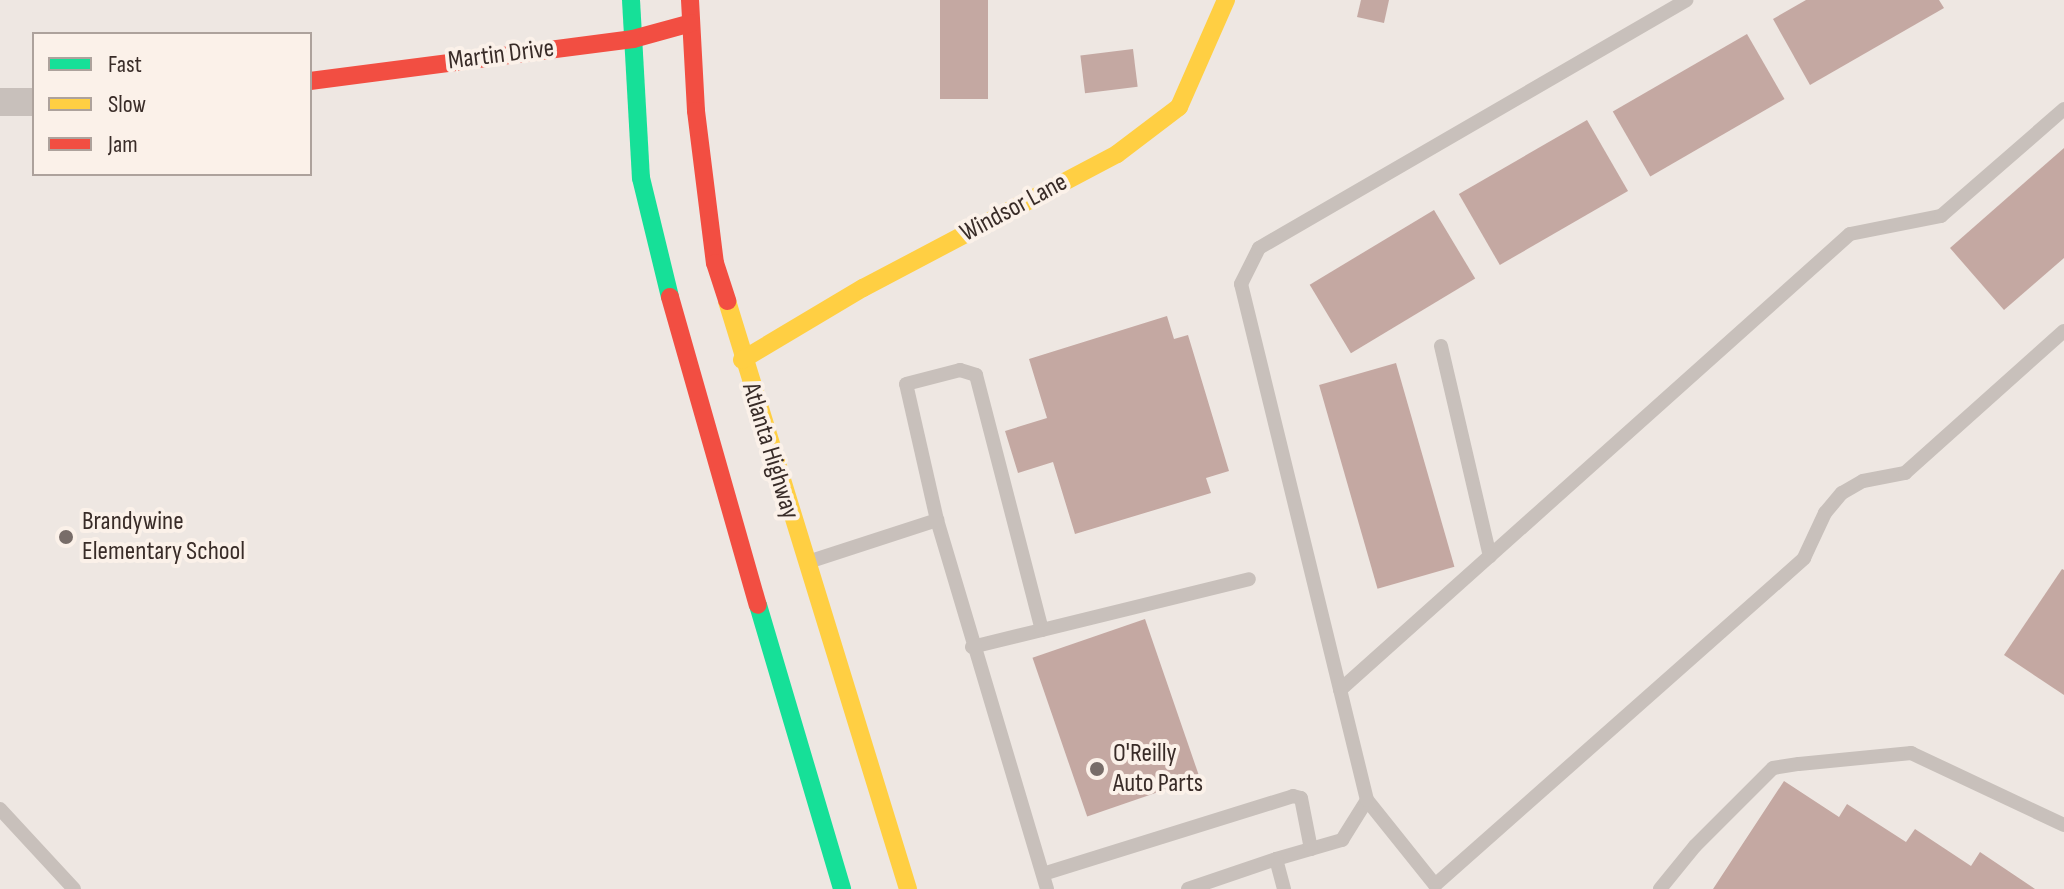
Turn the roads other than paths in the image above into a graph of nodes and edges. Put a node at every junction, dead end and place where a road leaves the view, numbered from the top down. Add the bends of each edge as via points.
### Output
1 (631, 0) edge
2 (690, 0) edge
3 (1226, 0) edge
4 (1686, 0) edge
5 (691, 23) junction
6 (633, 39) junction
7 (312, 81) edge
8 (0, 102) edge
9 (32, 102) edge
10 (2064, 109) edge
11 (2064, 331) edge
12 (1441, 346) dead end
13 (742, 360) junction
14 (937, 520) junction
15 (1490, 556) junction
16 (804, 564) junction
17 (1249, 579) dead end
18 (1042, 630) junction
19 (972, 647) junction
20 (1340, 690) junction
21 (1367, 800) junction
22 (0, 809) edge
23 (2064, 825) edge
24 (1311, 849) junction
25 (1276, 859) junction
26 (1043, 874) junction
27 (74, 889) edge
28 (842, 889) edge
29 (908, 889) edge
30 (1047, 889) edge
31 (1188, 889) edge
32 (1284, 889) edge
33 (1660, 889) edge

1 - 6 main road
2 - 5 main road, Atlanta Highway
3 - 13 main road, Windsor Lane via 1179,107 1117,154 863,288
4 - 20 lane via 1259,248 1241,284
5 - 6 main road, Martin Drive
5 - 13 main road, Atlanta Highway via 715,263
6 - 7 main road, Martin Drive
6 - 28 main road via 641,178 689,374
8 - 9 street
10 - 15 lane via 1941,216 1850,234
11 - 21 lane via 1905,473 1863,481 1842,493 1825,513 1804,558 1435,885
12 - 15 lane
13 - 16 main road, Atlanta Highway
14 - 16 lane
14 - 18 lane via 906,384 960,370 976,375
14 - 19 lane
15 - 20 lane
16 - 29 main road, Atlanta Highway
17 - 18 lane
18 - 19 lane
19 - 26 lane
20 - 21 lane
21 - 24 lane via 1342,840
22 - 27 lane
23 - 33 lane via 1911,753 1773,768
24 - 25 lane
24 - 26 lane via 1301,798 1293,796
25 - 31 lane
25 - 32 lane
26 - 30 lane

